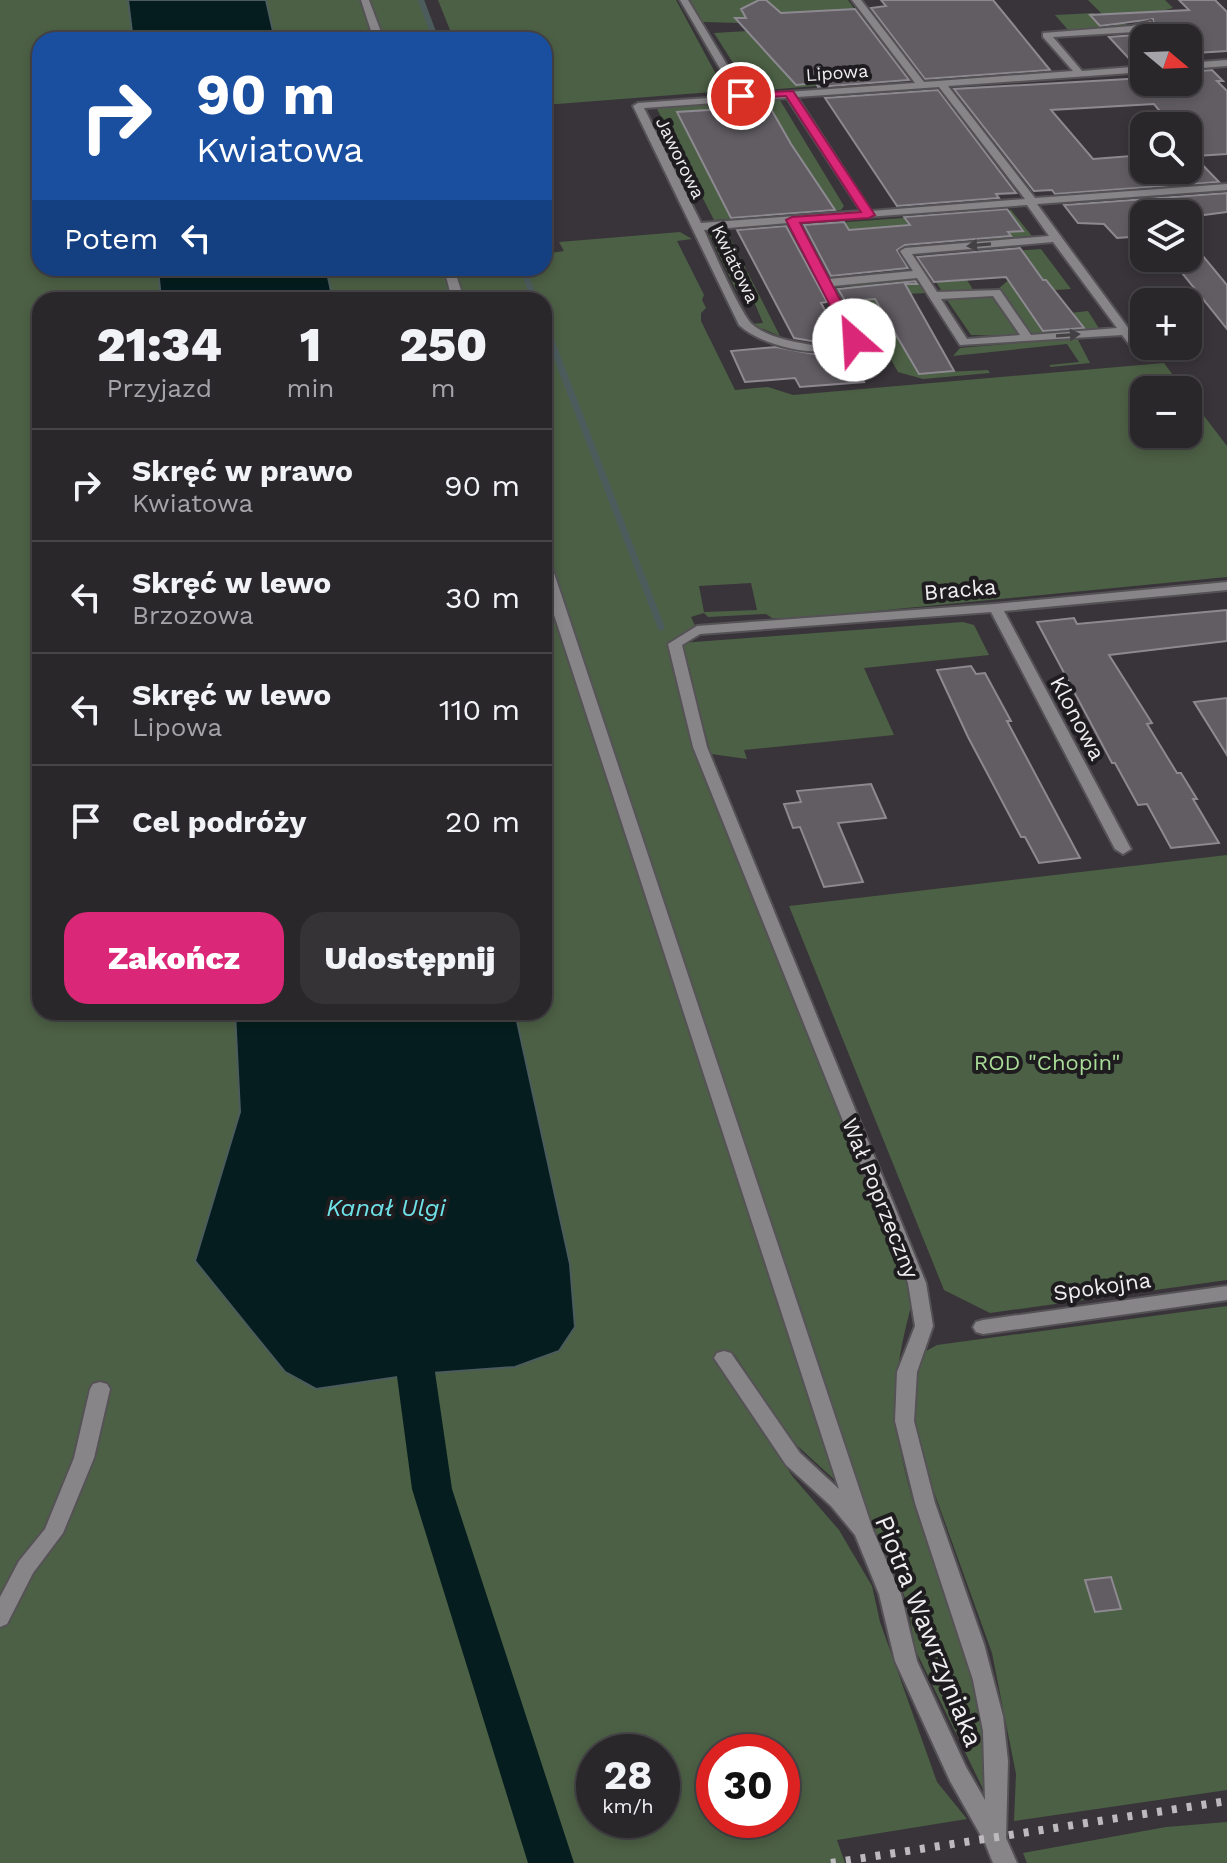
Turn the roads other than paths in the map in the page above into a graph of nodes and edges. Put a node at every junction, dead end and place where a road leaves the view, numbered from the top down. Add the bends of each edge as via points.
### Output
1 (365, 0) edge
2 (684, 0) edge
3 (856, 0) edge
4 (1148, 23) dead end
5 (376, 32) edge
6 (1202, 66) edge
7 (1225, 66) edge
8 (1130, 70) edge
9 (1079, 73) junction
10 (920, 83) junction
11 (941, 83) junction
12 (789, 93) junction
13 (741, 96) junction
14 (640, 104) joint
15 (1227, 187) edge
16 (1031, 202) junction
17 (869, 215) junction
18 (792, 220) junction
19 (696, 227) junction
20 (1056, 239) junction
21 (920, 274) junction
22 (825, 283) junction
23 (934, 296) junction
24 (1125, 331) junction
25 (1130, 338) edge
26 (1028, 339) junction
27 (1227, 586) edge
28 (552, 588) edge
29 (995, 608) junction
30 (697, 630) joint
31 (1123, 849) dead end
32 (1227, 1293) edge
33 (983, 1327) dead end
34 (724, 1358) dead end
35 (100, 1389) dead end
36 (863, 1530) junction
37 (0, 1618) edge
38 (995, 1838) junction
39 (1005, 1863) edge

1 - 5 street
2 - 13 street
3 - 10 street
4 - 9 street via 1134,29 1046,35
6 - 7 street
8 - 9 street, Lipowa
9 - 11 street, Lipowa
10 - 11 street, Lipowa
10 - 12 street, Lipowa
11 - 16 street
12 - 13 street, Lipowa
12 - 17 street
13 - 14 street, Lipowa
14 - 19 street, Jaworowa via 637,108
15 - 16 street, Kwiatowa
16 - 17 street, Kwiatowa
16 - 20 street
17 - 18 street, Kwiatowa
18 - 19 street, Kwiatowa
18 - 22 street, Kwiatowa
19 - 22 street, Kwiatowa via 749,329 809,347 846,348 854,335
20 -> 21 street via 905,251
20 - 24 street
21 - 22 street
21 - 23 street
23 - 26 street via 996,292
23 - 26 street via 964,343
24 - 25 street
26 -> 24 street
27 - 29 street, Bracka
28 - 36 street
29 - 30 street, Bracka
29 - 31 street, Klonowa
30 - 38 street, Wał Poprzeczny via 675,644 700,747 917,1283 924,1328 906,1374 905,1428 992,1718 998,1765
32 - 33 street, Spokojna
34 - 36 street, Piotra Wawrzyniaka via 793,1459
35 - 37 street via 84,1458 53,1533 26,1567
36 - 38 street, Piotra Wawrzyniaka via 890,1594 906,1661 958,1774
38 - 39 street, Piotra Wawrzyniaka

